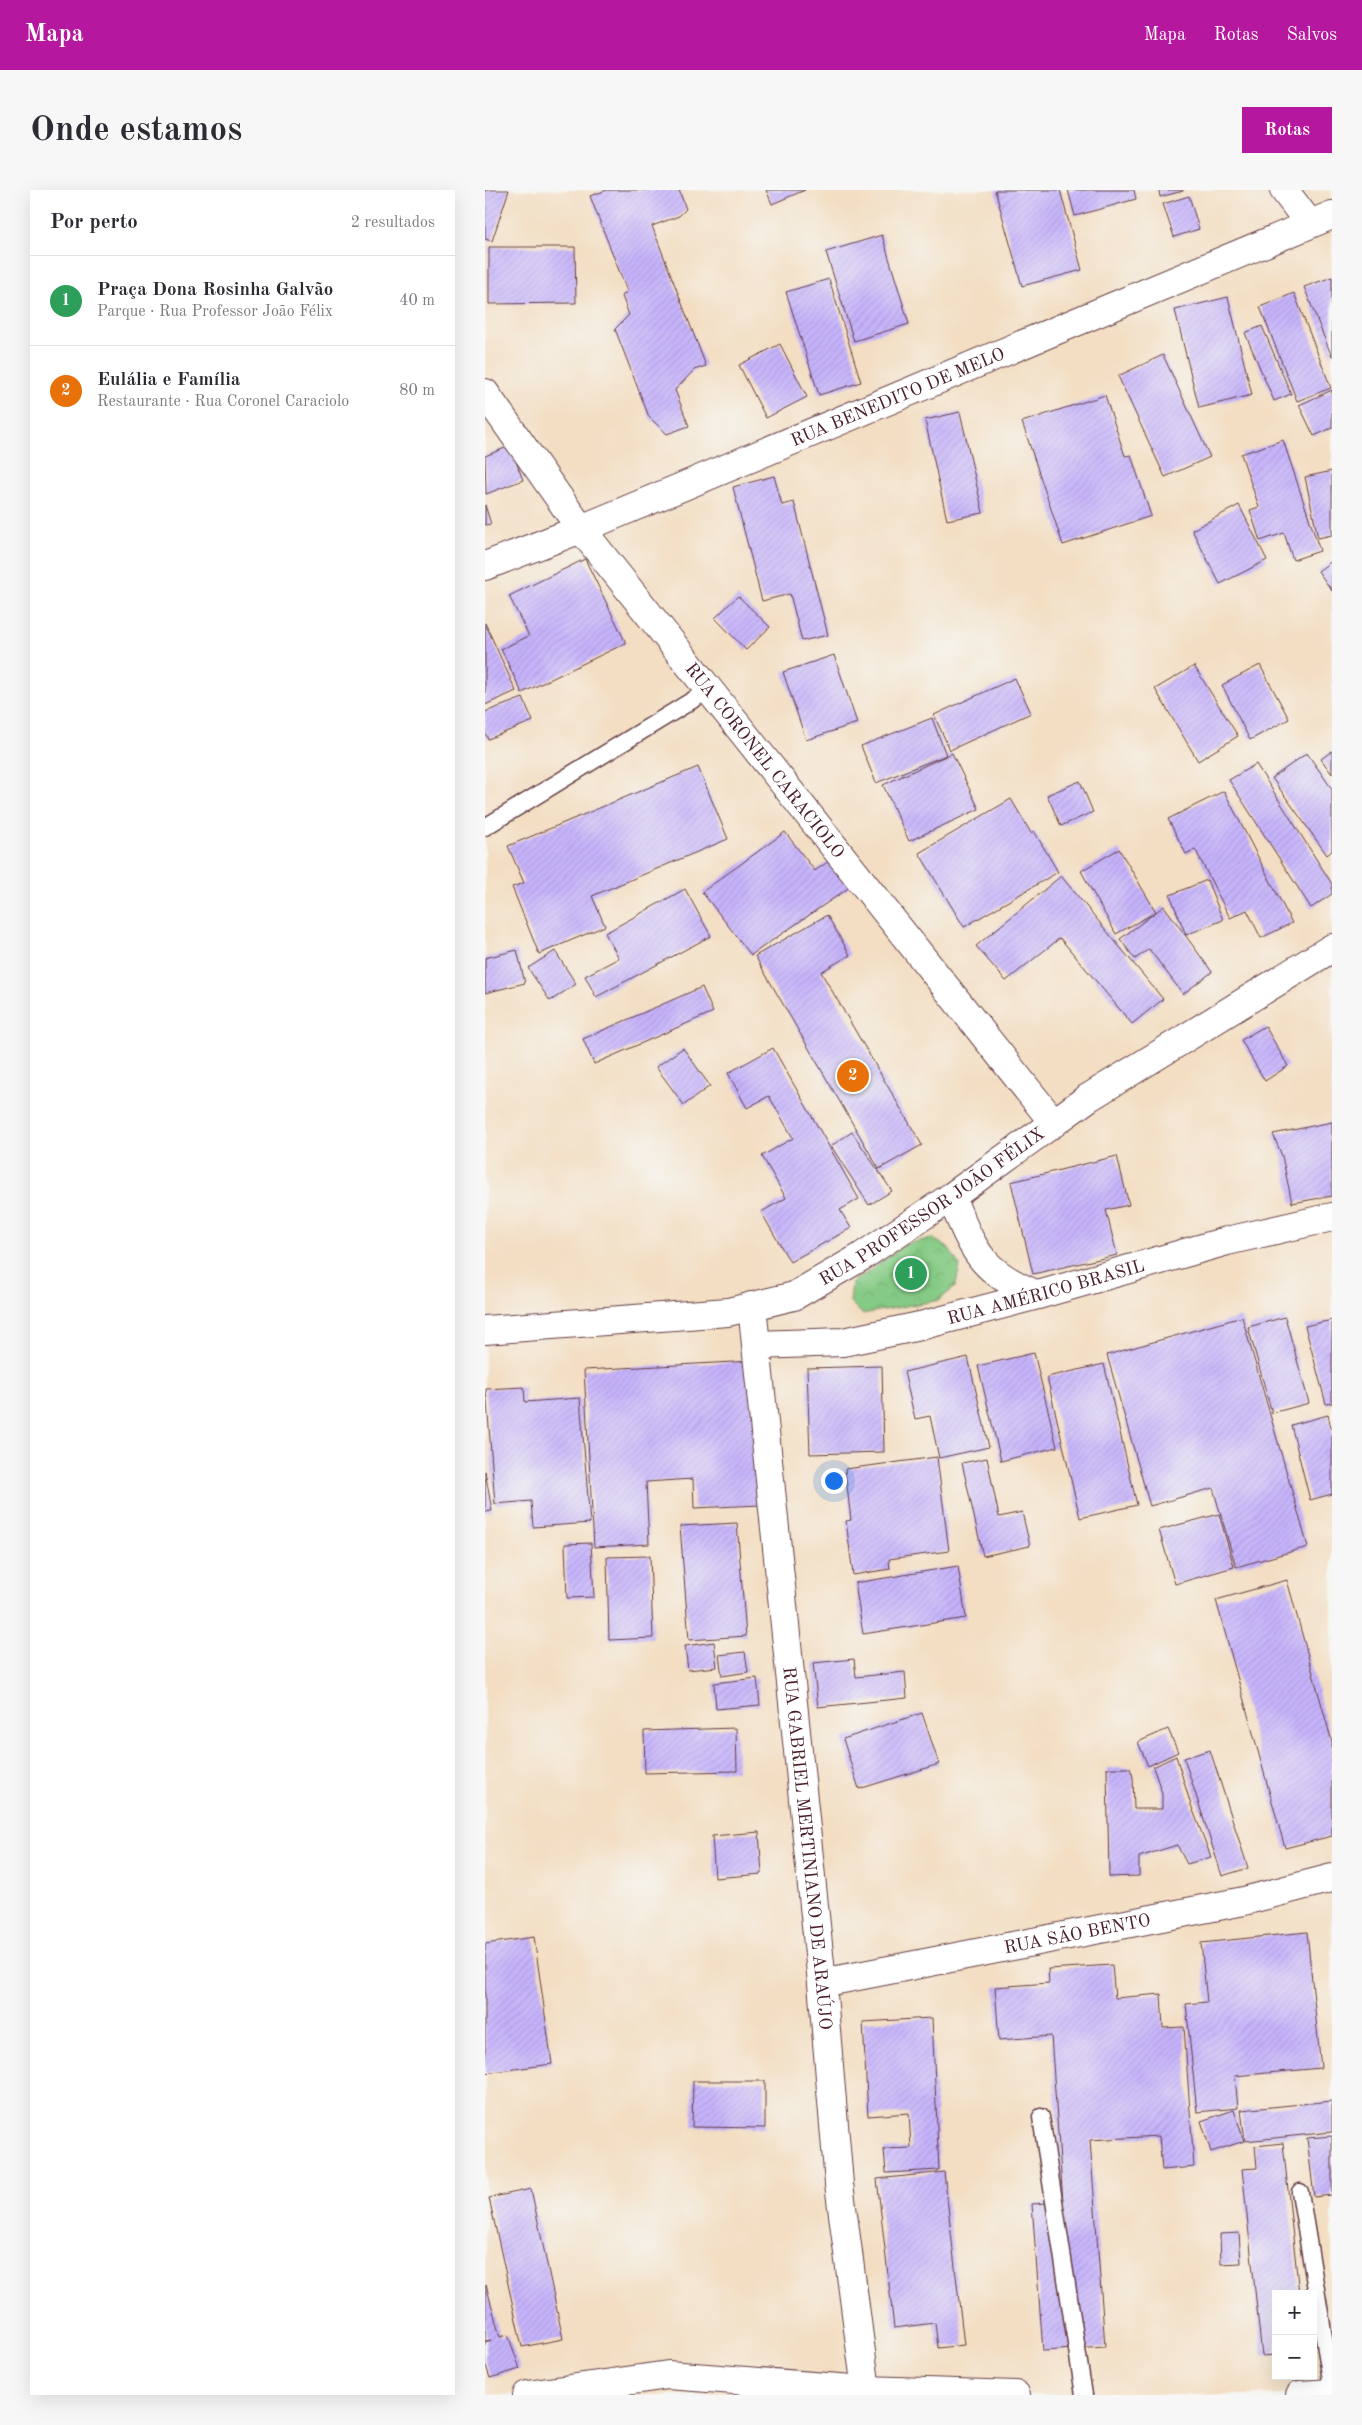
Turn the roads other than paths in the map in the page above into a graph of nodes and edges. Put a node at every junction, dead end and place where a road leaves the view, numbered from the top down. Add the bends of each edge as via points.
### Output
1 (1284, 190) edge
2 (1320, 219) edge
3 (485, 393) edge
4 (581, 529) junction
5 (485, 566) edge
6 (709, 690) junction
7 (485, 827) edge
8 (1332, 948) edge
9 (1054, 1123) junction
10 (951, 1197) junction
11 (1332, 1217) edge
12 (1037, 1295) junction
13 (752, 1306) junction
14 (485, 1330) edge
15 (756, 1345) junction
16 (1332, 1878) edge
17 (822, 1982) junction
18 (1041, 2117) dead end
19 (1300, 2192) dead end
20 (1332, 2386) edge
21 (866, 2390) junction
22 (1332, 2393) edge
23 (527, 2395) edge
24 (1016, 2395) edge
25 (1084, 2395) edge
26 (1300, 2395) edge

1 - 2 street, RUA BENEDITO DE MELO
2 - 4 street, RUA BENEDITO DE MELO
3 - 4 street, RUA CORONEL CARACIOLO
4 - 5 street, RUA BENEDITO DE MELO
4 - 6 street, RUA CORONEL CARACIOLO
6 - 7 lane
6 - 9 street, RUA CORONEL CARACIOLO
8 - 9 street, RUA PROFESSOR JOÃO FÉLIX via 1113,1082
9 - 10 street, RUA PROFESSOR JOÃO FÉLIX
10 - 12 street via 974,1250 991,1271 1016,1287
10 - 13 street, RUA PROFESSOR JOÃO FÉLIX via 861,1257 794,1296
11 - 12 street, RUA AMÉRICO BRASIL via 1227,1241
12 - 15 street, RUA AMÉRICO BRASIL via 920,1326 843,1342
13 - 14 street, RUA PROFESSOR JOÃO FÉLIX via 728,1312
13 - 15 street, RUA GABRIEL MERTINIANO DE ARAÚJO
15 - 17 street, RUA GABRIEL MERTINIANO DE ARAÚJO
16 - 17 street, RUA SÃO BENTO via 1244,1901
17 - 21 street, RUA GABRIEL MERTINIANO DE ARAÚJO via 839,2184
18 - 25 lane
19 - 20 lane
21 - 23 street via 668,2376
21 - 24 street
22 - 26 street

